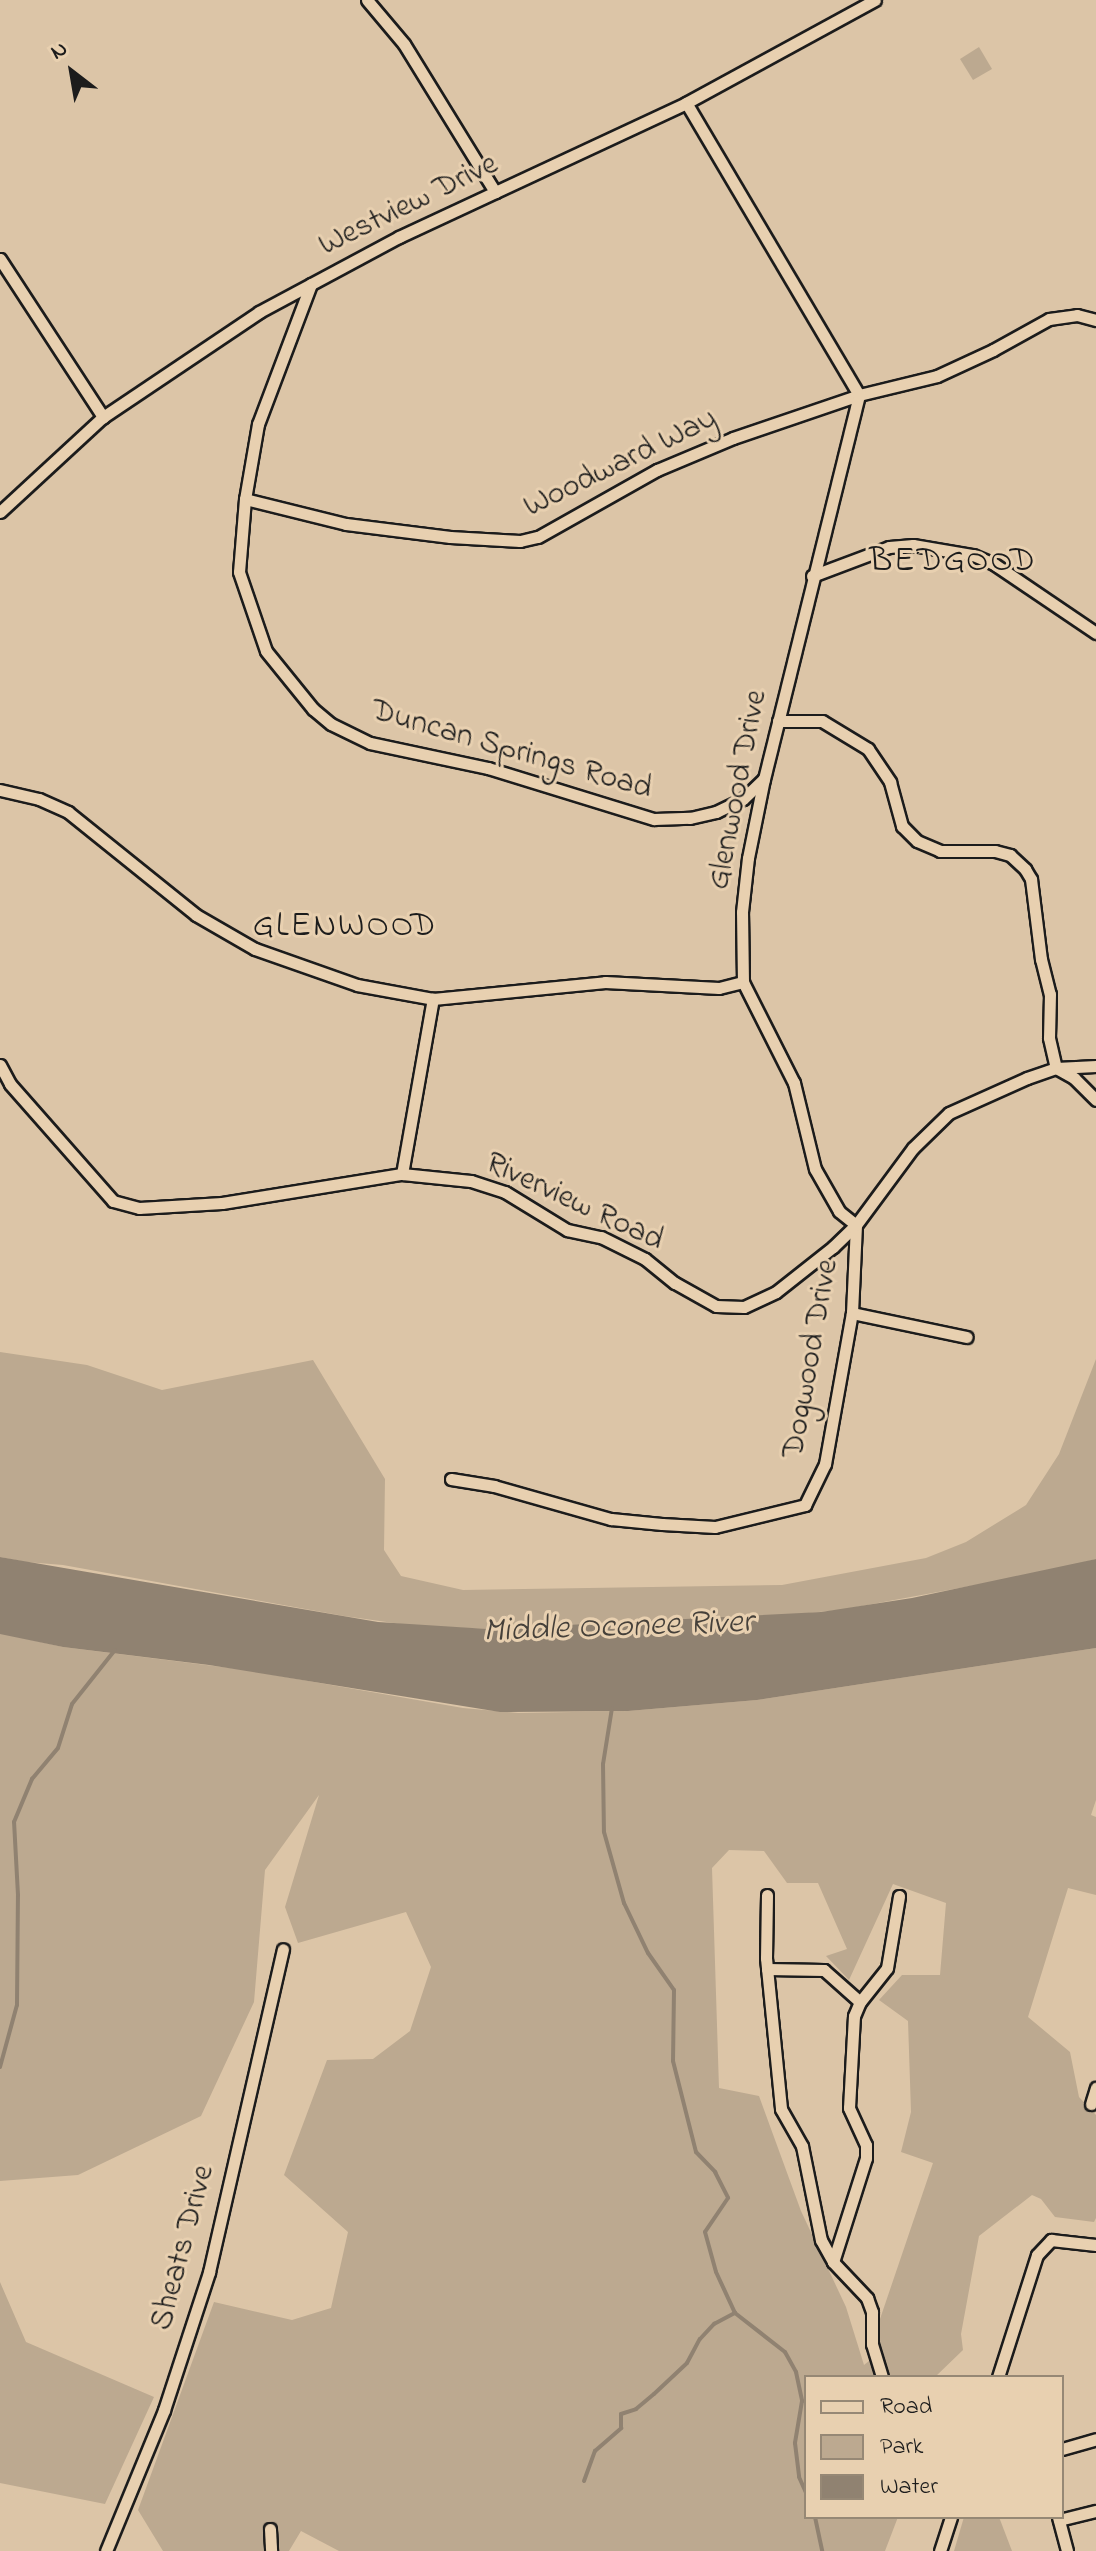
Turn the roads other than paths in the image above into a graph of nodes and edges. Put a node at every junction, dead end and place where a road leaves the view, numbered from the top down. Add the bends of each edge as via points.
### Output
1 (367, 0) edge
2 (875, 0) edge
3 (686, 103) junction
4 (495, 192) junction
5 (0, 259) edge
6 (311, 284) junction
7 (1096, 320) edge
8 (859, 395) junction
9 (103, 417) junction
10 (245, 499) junction
11 (0, 512) edge
12 (812, 576) junction
13 (1096, 633) edge
14 (778, 721) junction
15 (764, 779) junction
16 (0, 790) edge
17 (743, 982) junction
18 (433, 999) junction
19 (0, 1065) edge
20 (1096, 1066) edge
21 (1056, 1068) junction
22 (1096, 1100) edge
23 (402, 1174) junction
24 (856, 1225) junction
25 (852, 1313) junction
26 (967, 1337) dead end
27 (451, 1479) dead end
28 (767, 1895) dead end
29 (899, 1896) dead end
30 (283, 1949) dead end
31 (767, 1969) junction
32 (860, 2002) junction
33 (1096, 2088) edge
34 (1091, 2104) dead end
35 (1096, 2245) edge
36 (833, 2262) junction
37 (881, 2375) edge
38 (999, 2375) edge
39 (1096, 2439) edge
40 (1064, 2448) edge
41 (1096, 2511) edge
42 (1064, 2517) edge
43 (950, 2519) edge
44 (1058, 2519) edge
45 (270, 2529) dead end
46 (106, 2551) edge
47 (271, 2551) edge
48 (940, 2551) edge
49 (1067, 2551) edge

1 - 4 street via 404,44
2 - 3 street, Westview Drive
3 - 4 street, Westview Drive
3 - 8 street
4 - 6 street, Westview Drive
5 - 9 street
6 - 9 street, Westview Drive via 259,312
6 - 10 street, Duncan Springs Road via 258,424
7 - 8 street, Woodward Way via 1077,315 1049,319 937,376
8 - 10 street, Woodward Way via 657,470 538,537 520,541 346,524
8 - 12 street, Glenwood Drive
9 - 11 street, Westview Drive
10 - 15 street, Duncan Springs Road via 239,572 253,619 266,651 287,680 331,724 370,743 488,768 654,819 716,812 743,799
12 - 13 street via 889,547 913,545 973,555
12 - 14 street, Glenwood Drive
14 - 15 street, Glenwood Drive
14 - 21 street via 822,721 868,749 890,782 902,826 917,841 940,851 995,851 1010,855 1025,869 1050,994 1049,1038
15 - 17 street, Glenwood Drive via 742,912
16 - 18 street via 68,812 196,915 255,949 357,985
17 - 18 street via 719,988 605,982
17 - 24 street, Dogwood Drive via 794,1083 815,1169 839,1211
18 - 23 street
19 - 23 street, Riverview Road via 10,1084 93,1180 113,1201 126,1205 222,1203
20 - 21 street, Riverview Road
21 - 22 street
21 - 24 street, Riverview Road via 949,1113 913,1148
23 - 24 street, Riverview Road via 471,1181 505,1192 567,1230 601,1237 645,1259 716,1306 744,1307 776,1292
24 - 25 street, Dogwood Drive
25 - 26 street
25 - 27 street, Dogwood Drive via 825,1464 805,1505 715,1527 662,1524 611,1519
28 - 31 street
29 - 32 street via 887,1968
30 - 46 street, Sheats Drive via 209,2272 164,2410
31 - 32 street via 824,1970
31 - 36 street via 781,2109 802,2146 821,2240
32 - 36 street via 854,2016 849,2108 866,2145 866,2158
33 - 34 street
35 - 38 street via 1051,2240 1037,2255
36 - 37 street via 867,2298
39 - 40 street
41 - 42 street
43 - 48 street
44 - 49 street
45 - 47 street

